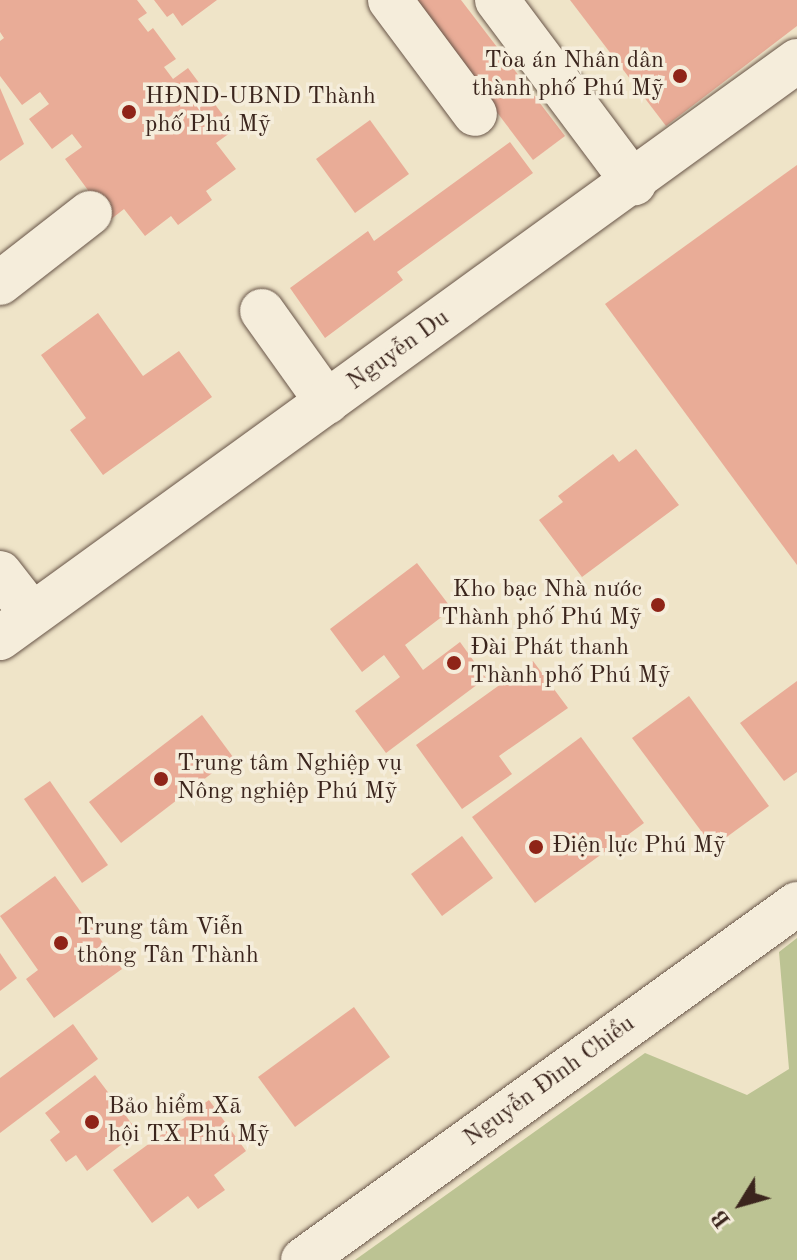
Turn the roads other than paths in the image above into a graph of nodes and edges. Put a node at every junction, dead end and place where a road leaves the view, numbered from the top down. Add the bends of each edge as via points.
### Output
1 (390, 0) edge
2 (497, 0) edge
3 (797, 61) edge
4 (475, 114) dead end
5 (634, 183) junction
6 (90, 213) dead end
7 (0, 283) edge
8 (262, 311) dead end
9 (327, 402) junction
10 (0, 573) edge
11 (16, 626) edge
12 (797, 904) edge
13 (303, 1260) edge

1 - 4 street
2 - 5 street
3 - 5 street, Nguyễn Du
5 - 9 street, Nguyễn Du
6 - 7 street
8 - 9 street
9 - 11 street, Nguyễn Du
10 - 11 street
12 - 13 street, Nguyễn Đình Chiểu

